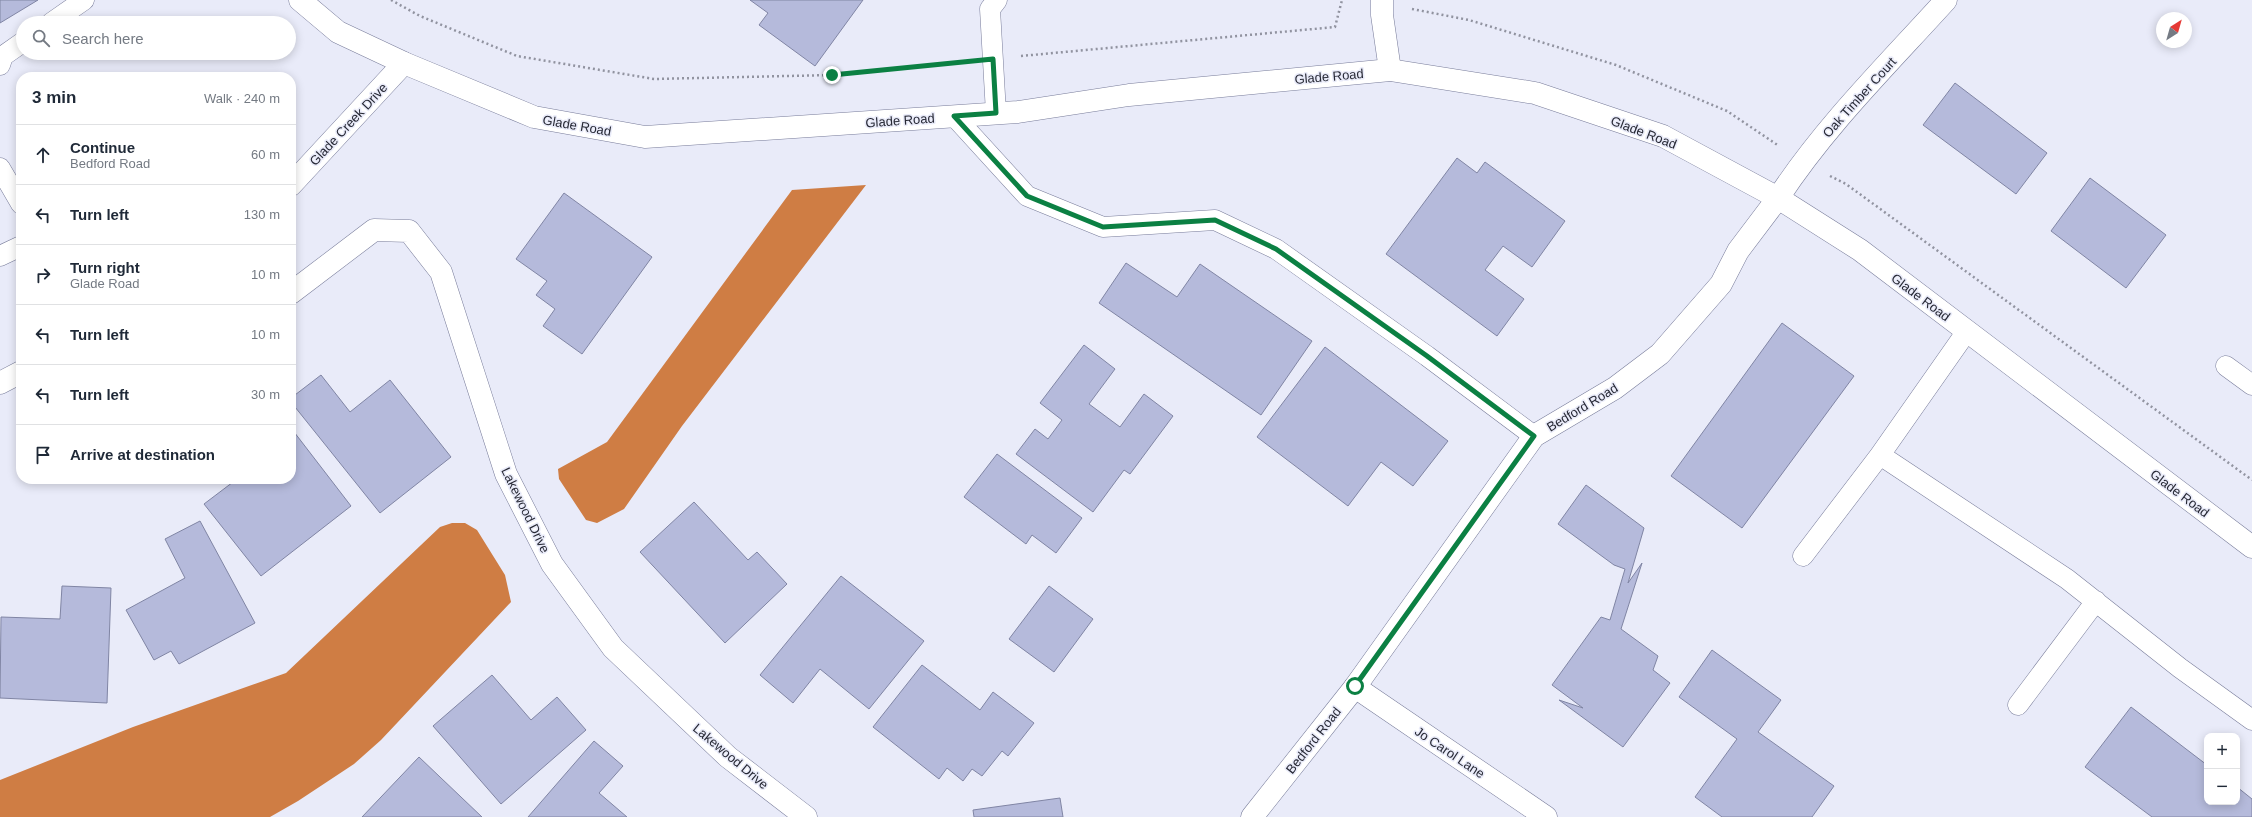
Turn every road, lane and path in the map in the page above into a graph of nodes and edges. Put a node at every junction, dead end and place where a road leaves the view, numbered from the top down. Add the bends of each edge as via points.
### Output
1 (84, 0) edge
2 (391, 0) edge
3 (997, 0) edge
4 (1342, 0) edge
5 (1382, 0) edge
6 (1946, 0) edge
7 (309, 3) edge
8 (61, 16) edge
9 (16, 47) edge
10 (993, 59) junction
11 (404, 62) junction
12 (0, 65) edge
13 (1390, 70) junction
14 (996, 113) junction
15 (954, 116) junction
16 (0, 168) edge
17 (296, 180) edge
18 (16, 195) edge
19 (1778, 198) junction
20 (16, 248) edge
21 (0, 256) edge
22 (296, 289) edge
23 (1967, 331) junction
24 (2226, 366) dead end
25 (16, 375) edge
26 (0, 383) edge
27 (2252, 385) edge
28 (1534, 436) junction
29 (1880, 455) junction
30 (2252, 548) edge
31 (1803, 556) dead end
32 (2096, 602) junction
33 (1355, 686) junction
34 (2018, 705) dead end
35 (2252, 720) edge
36 (806, 817) edge
37 (1252, 817) edge
38 (1546, 817) edge

1 - 8 lane
2 - 10 path via 420,16 518,56 654,79 832,75
3 - 10 lane via 990,9
4 - 10 path via 1335,27
5 - 13 street
6 - 19 street, Oak Timber Court via 1810,152
7 - 11 street, Glade Road via 338,32
9 - 12 lane via 3,56
10 - 14 lane
11 - 15 street, Glade Road via 534,117 645,137
11 - 17 street, Glade Creek Drive
13 - 14 street, Glade Road via 1129,95
13 - 19 street, Glade Road via 1535,93 1662,136
14 - 15 street, Glade Road
15 - 28 lane via 1027,196 1103,227 1215,220 1276,249
16 - 18 lane
19 - 23 street, Glade Road via 1860,250
19 - 28 street, Bedford Road via 1738,251 1721,284 1660,354 1615,388
20 - 21 lane
22 - 36 street, Lakewood Drive via 374,230 409,231 441,272 506,474 552,564 613,648 728,757
23 - 29 lane
23 - 30 street, Glade Road
24 - 27 lane
25 - 26 street
28 - 33 street, Bedford Road
29 - 31 lane
29 - 32 lane via 2068,579
32 - 34 lane
32 - 35 lane
33 - 37 street, Bedford Road
33 - 38 street, Jo Carol Lane

